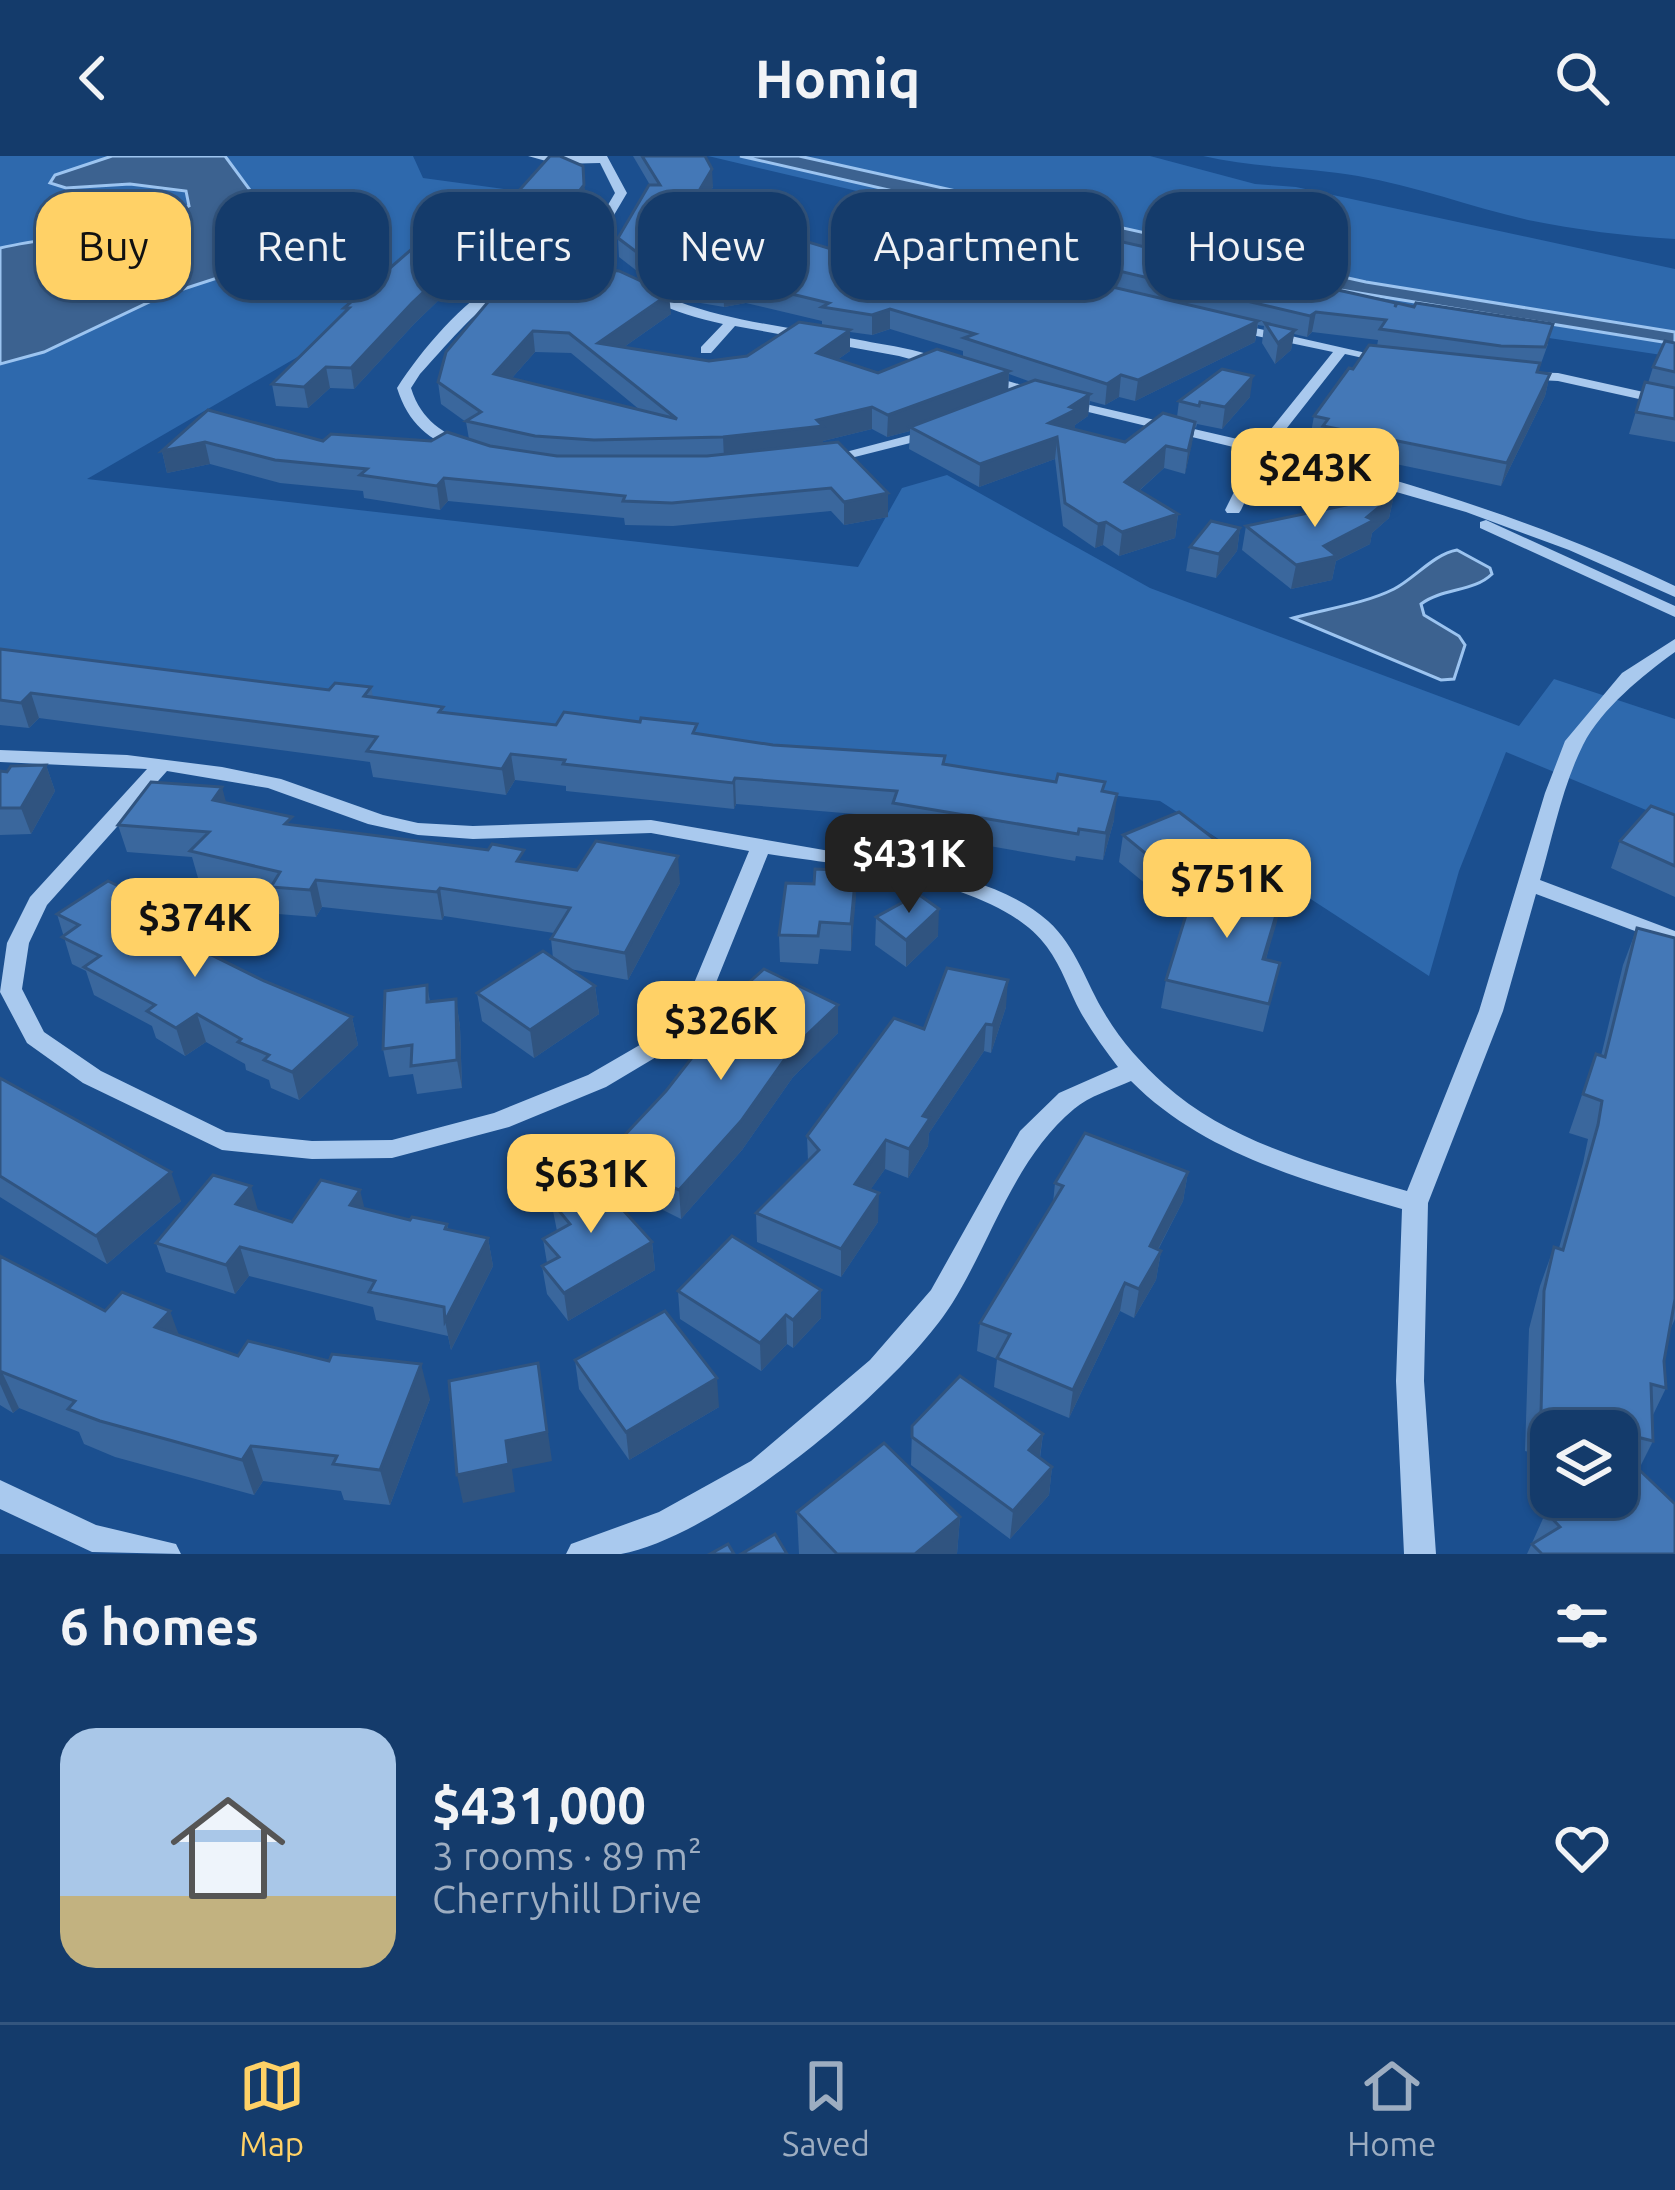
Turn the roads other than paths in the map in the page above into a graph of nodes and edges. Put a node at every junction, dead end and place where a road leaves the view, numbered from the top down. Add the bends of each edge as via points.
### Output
1 (533, 156) edge
2 (603, 158) edge
3 (614, 204) edge
4 (614, 281) edge
5 (482, 300) edge
6 (733, 321) junction
7 (1222, 325) edge
8 (706, 350) dead end
9 (1339, 352) junction
10 (1402, 362) edge
11 (956, 368) edge
12 (974, 375) edge
13 (1496, 375) edge
14 (1028, 394) junction
15 (1675, 403) edge
16 (1000, 407) edge
17 (946, 429) edge
18 (1263, 449) junction
19 (479, 454) edge
20 (813, 462) edge
21 (1425, 497) junction
22 (1233, 510) dead end
23 (1675, 592) edge
24 (1675, 612) edge
25 (1675, 644) edge
26 (0, 756) edge
27 (161, 766) junction
28 (761, 847) junction
29 (1530, 884) junction
30 (1675, 938) edge
31 (1134, 1070) junction
32 (1415, 1203) junction
33 (0, 1494) edge
34 (165, 1554) edge
35 (582, 1554) edge
36 (1420, 1554) edge

1 - 2 street
2 - 3 street via 620,193
4 - 6 street
5 - 19 street via 404,388 412,416 436,438
6 - 8 street
6 - 11 street via 904,350
7 - 9 street
9 - 10 street
9 - 18 street
12 - 14 street
13 - 15 street via 1558,377
14 - 16 street
14 - 18 street
17 - 20 street
18 - 21 street
18 - 22 street
21 - 23 street via 1528,527
21 - 24 street
25 - 29 street via 1628,677 1575,741
26 - 27 street
27 - 28 street via 255,778 416,829 484,835 642,826
27 - 28 street via 38,902 18,943 10,989 35,1037 92,1077 223,1141 392,1149 500,1121 597,1081 664,1041 703,990
28 - 31 street via 938,874 1022,911 1066,951 1091,1011
29 - 30 street
29 - 32 street via 1491,1011
31 - 32 street via 1230,1137
31 - 35 street via 1068,1099 1029,1138 941,1298 880,1369 762,1470 669,1522
32 - 36 street via 1410,1382
33 - 34 street via 92,1538

